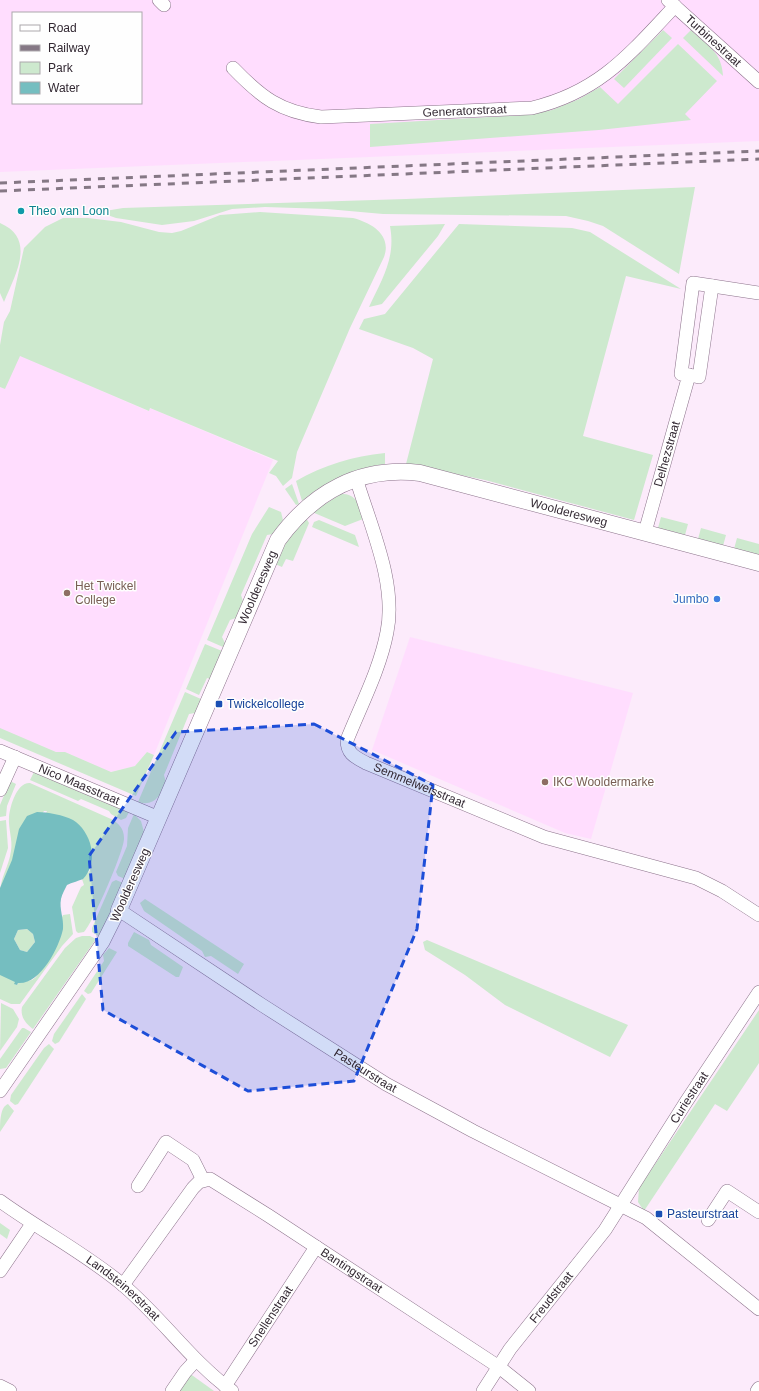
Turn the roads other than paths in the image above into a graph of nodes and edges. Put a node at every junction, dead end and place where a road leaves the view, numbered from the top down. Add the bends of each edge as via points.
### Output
1 (671, 3) edge
2 (233, 68) dead end
3 (759, 82) edge
4 (712, 286) junction
5 (759, 293) edge
6 (689, 375) junction
7 (356, 478) junction
8 (645, 532) junction
9 (759, 563) edge
10 (0, 751) edge
11 (14, 756) junction
12 (0, 790) edge
13 (159, 818) junction
14 (119, 910) junction
15 (759, 915) edge
16 (759, 992) edge
17 (0, 1091) edge
18 (203, 1180) junction
19 (138, 1186) dead end
20 (0, 1201) edge
21 (621, 1205) junction
22 (759, 1212) edge
23 (708, 1220) dead end
24 (32, 1224) junction
25 (316, 1247) junction
26 (0, 1271) edge
27 (123, 1285) junction
28 (759, 1309) edge
29 (196, 1360) junction
30 (499, 1366) junction
31 (0, 1386) edge
32 (229, 1388) edge
33 (759, 1388) edge
34 (10, 1391) edge
35 (172, 1391) edge
36 (483, 1391) edge
37 (529, 1391) edge
38 (757, 1391) edge

1 - 2 street, Generatorstraat via 625,59 607,74 568,96 532,108 321,117 305,115 273,103
1 - 3 street, Turbinestraat
4 - 5 street
4 - 6 street via 699,377
4 - 6 street via 694,283 681,374
6 - 8 street, Delhezstraat
7 - 8 street, Woolderesweg via 389,473 420,473
7 - 13 street, Woolderesweg via 322,495 291,522 278,540
7 - 15 street, Semmelweisstraat via 384,568 388,610 387,633 380,658 347,740 350,753 531,832 696,878
8 - 9 street, Woolderesweg
10 - 11 street, Nico Maasstraat
11 - 12 street
11 - 13 street, Nico Maasstraat
13 - 14 street, Woolderesweg
14 - 17 street, Woolderesweg via 103,942
14 - 21 street, Pasteurstraat via 386,1084
16 - 21 street, Curiestraat
18 - 19 street via 193,1160 166,1142
18 - 25 street, Bantingstraat via 216,1182
18 - 27 street via 193,1188
20 - 24 street, Landsteinerstraat
21 - 28 street, Pasteurstraat via 646,1218
21 - 30 street, Freudstraat via 605,1230
22 - 23 street via 727,1191
24 - 26 street
24 - 27 street, Landsteinerstraat
25 - 30 street, Bantingstraat
25 - 32 street, Snellenstraat
27 - 29 street, Landsteinerstraat
29 - 32 street, Landsteinerstraat
29 - 35 street
30 - 36 street, Freudstraat
30 - 37 street, Bantingstraat
31 - 34 street
33 - 38 street

